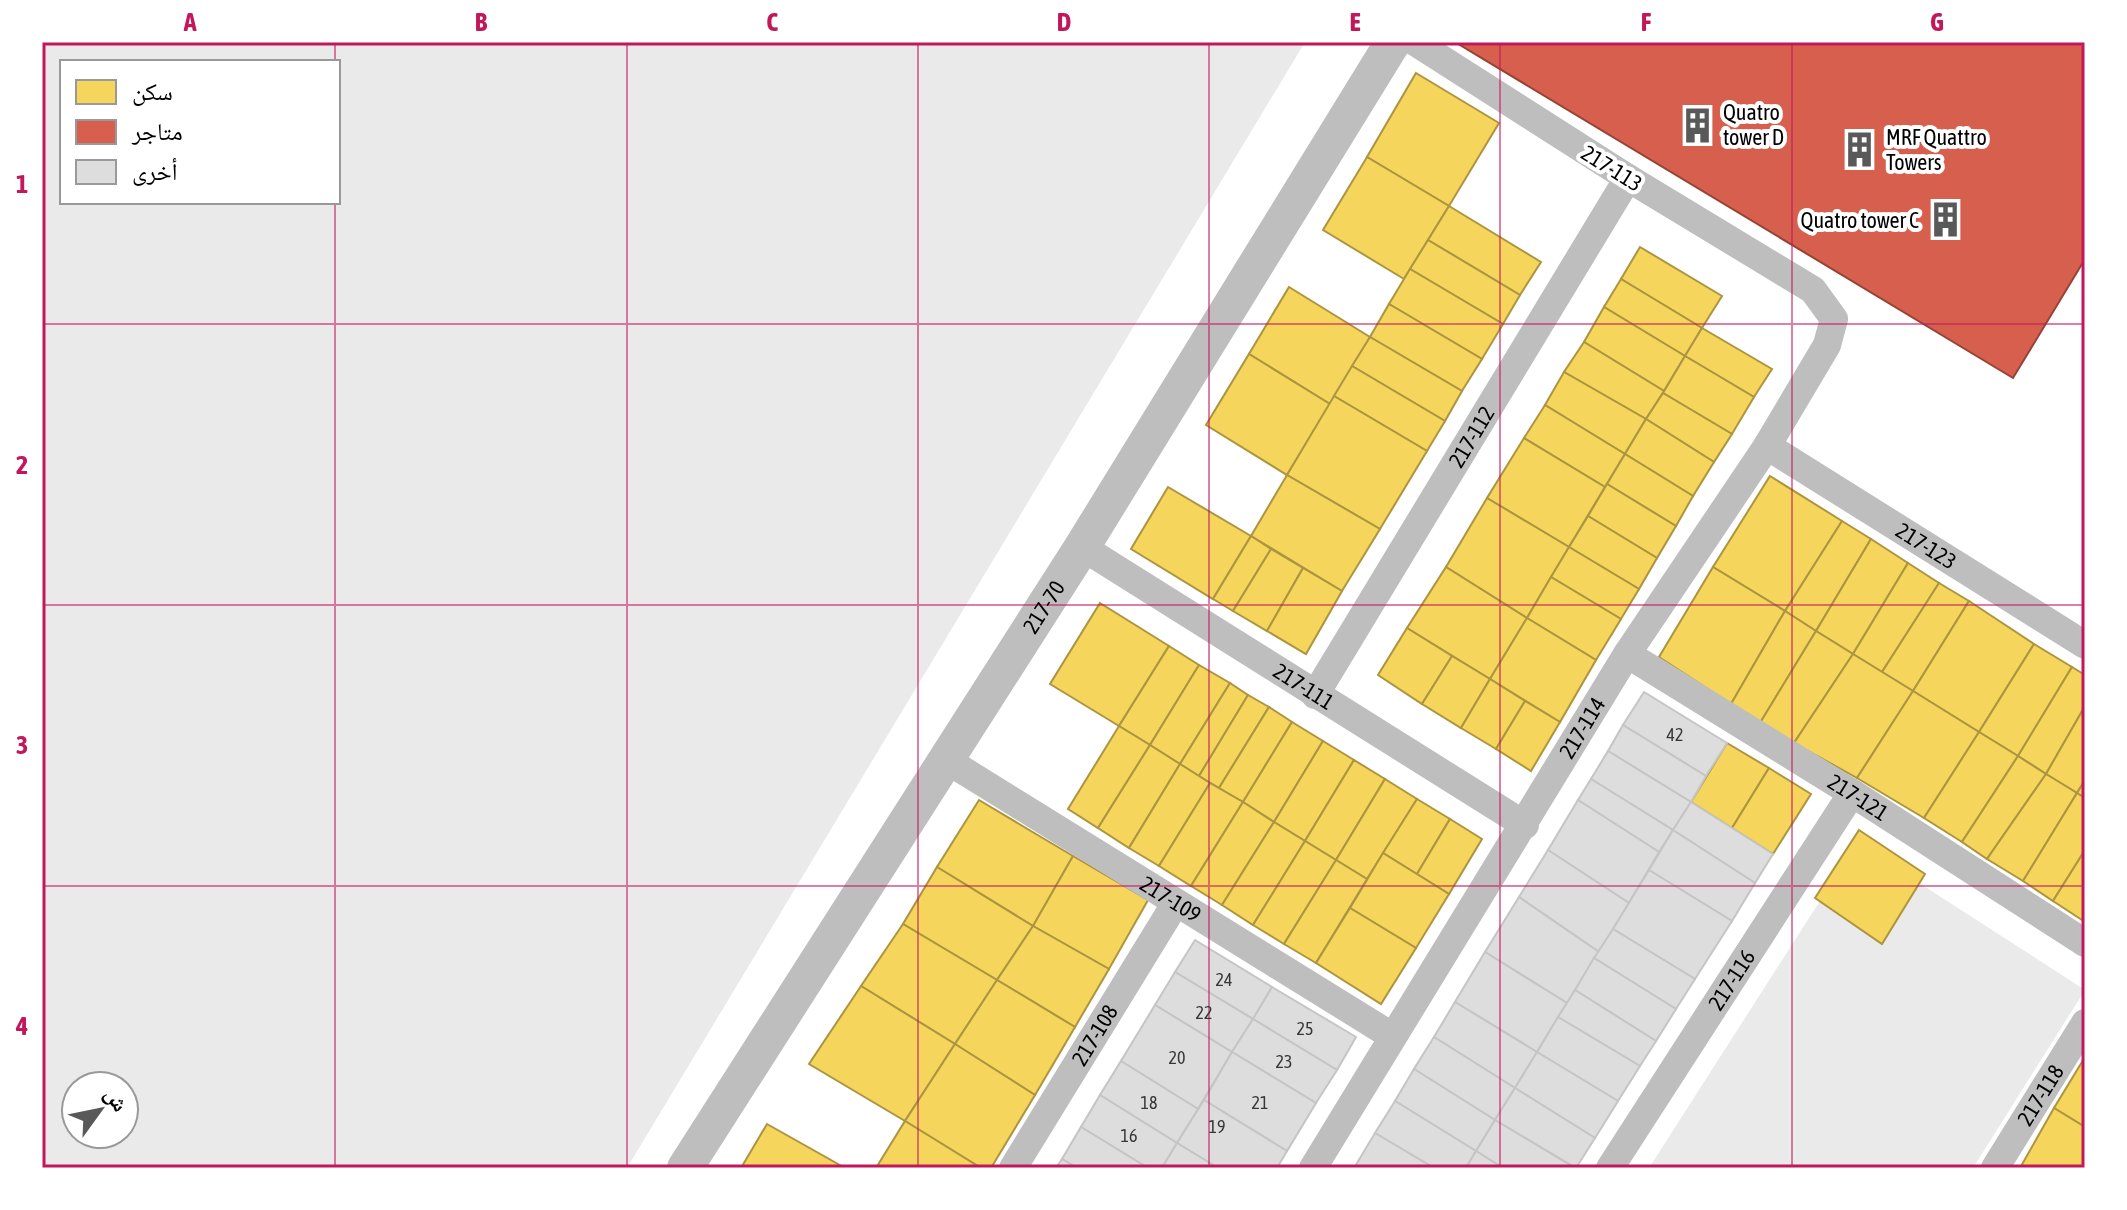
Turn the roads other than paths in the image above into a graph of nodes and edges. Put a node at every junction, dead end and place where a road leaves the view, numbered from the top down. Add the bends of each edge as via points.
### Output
1 (1393, 42) edge
2 (1415, 42) edge
3 (1628, 178) junction
4 (1813, 290) joint
5 (1767, 446) junction
6 (1082, 547) junction
7 (2085, 645) edge
8 (1627, 654) junction
9 (1315, 695) junction
10 (948, 761) junction
11 (1852, 793) junction
12 (1525, 825) junction
13 (1175, 904) junction
14 (2085, 943) edge
15 (2085, 1023) edge
16 (1392, 1036) junction
17 (685, 1168) edge
18 (1013, 1168) edge
19 (1313, 1168) edge
20 (1610, 1168) edge
21 (1995, 1168) edge

1 - 6 street, 217-70
2 - 3 street, 217-113
3 - 4 street, 217-113
3 - 9 street, 217-112
4 - 5 street, 217-114 via 1834,319 1827,345
5 - 7 street, 217-123
5 - 8 street, 217-114
6 - 9 street, 217-111
6 - 10 street, 217-70
8 - 11 street, 217-121
8 - 12 street, 217-114
9 - 12 street, 217-111
10 - 13 street, 217-109
10 - 17 street, 217-70
11 - 14 street, 217-121
11 - 20 street, 217-116
12 - 16 street, 217-114
13 - 16 street, 217-109
13 - 18 street, 217-108
15 - 21 street, 217-118
16 - 19 street, 217-114

